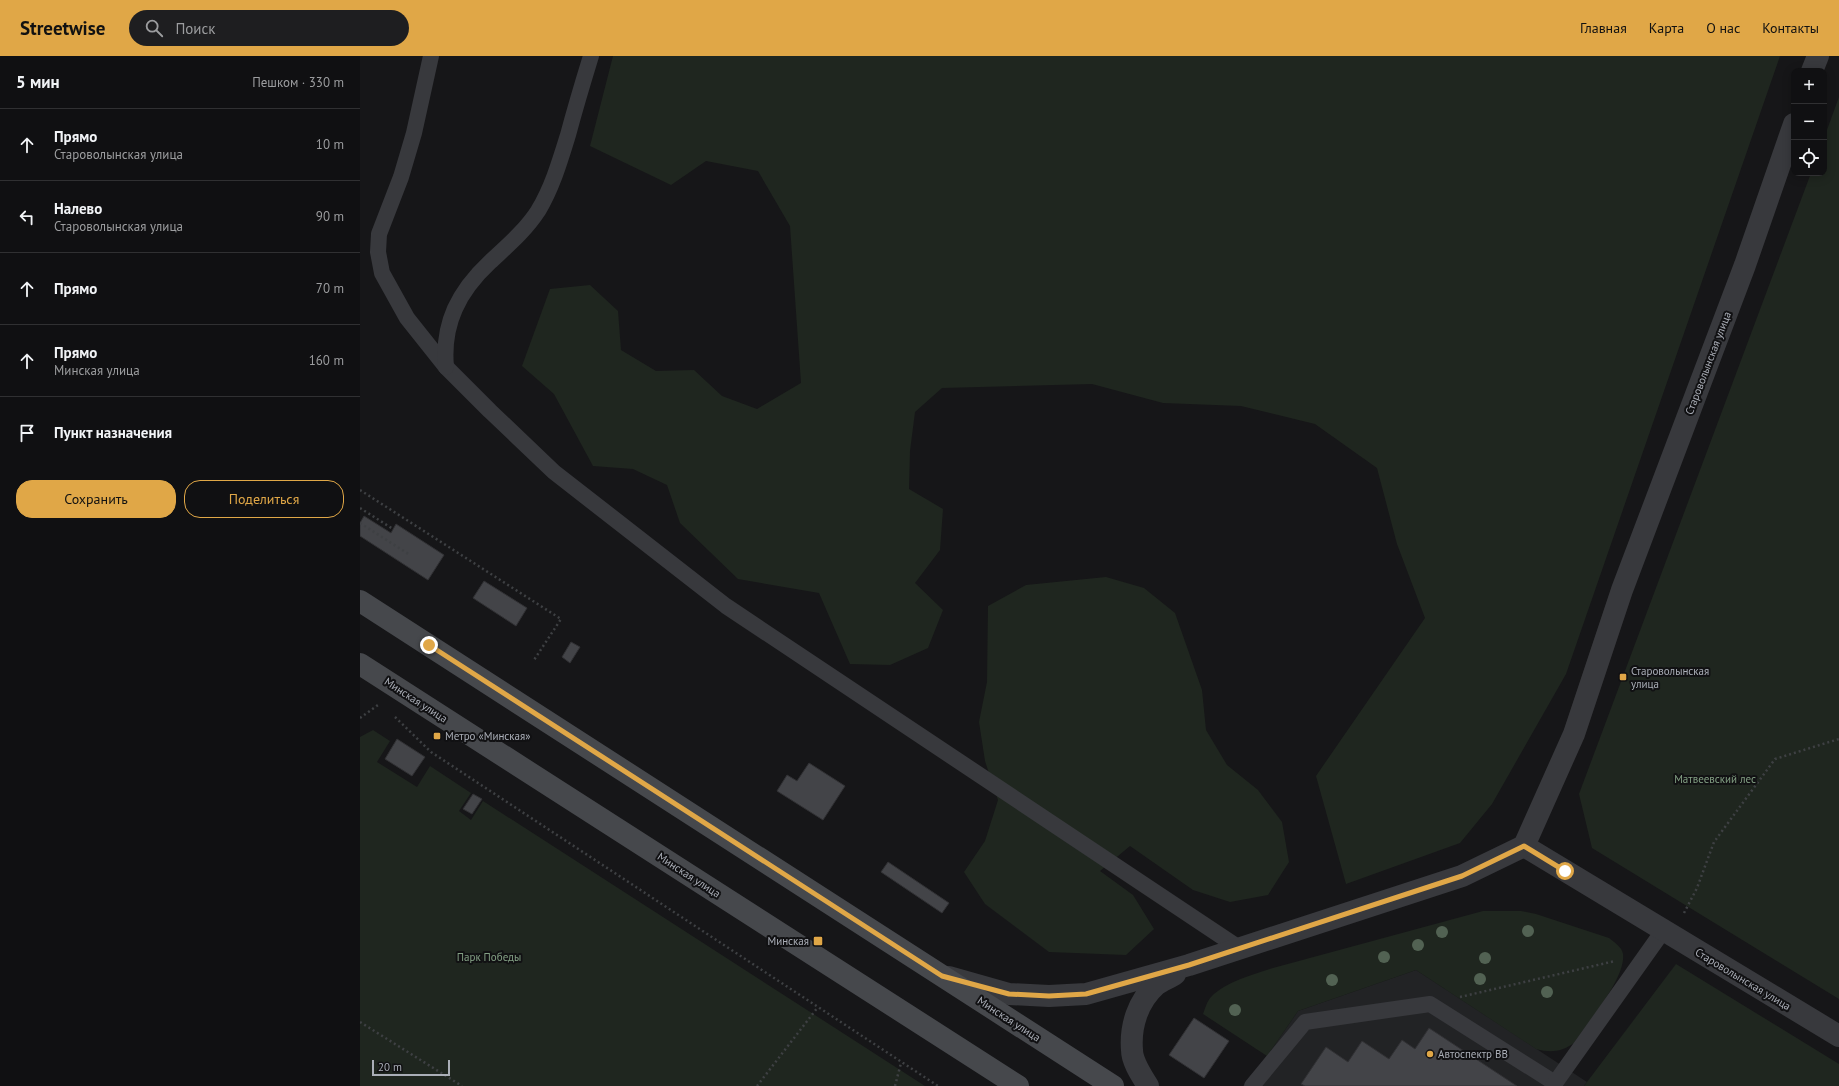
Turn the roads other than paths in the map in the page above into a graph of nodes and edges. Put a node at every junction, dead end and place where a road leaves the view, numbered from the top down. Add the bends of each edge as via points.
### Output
1 (431, 56) edge
2 (591, 56) edge
3 (1818, 56) edge
4 (1813, 68) edge
5 (1791, 133) edge
6 (446, 367) junction
7 (360, 601) edge
8 (360, 664) edge
9 (1524, 846) junction
10 (1668, 934) junction
11 (1240, 948) junction
12 (1189, 965) junction
13 (942, 976) junction
14 (1839, 1036) edge
15 (1257, 1085) edge
16 (1554, 1085) edge
17 (1018, 1086) edge
18 (1113, 1086) edge
19 (1148, 1086) edge

1 - 6 lane via 414,133 401,177 379,234 378,252 382,273 408,318
2 - 6 lane via 552,182 538,211 519,235 488,263 465,290 448,323 444,348
3 - 4 street
5 - 9 street, Староволынская улица via 1746,265 1622,590 1574,734
6 - 11 lane via 554,472 726,606
7 - 13 main road, Минская улица
8 - 17 main road, Минская улица
9 - 10 street, Староволынская улица
9 - 11 street via 1462,876
10 - 14 street, Староволынская улица
10 - 16 lane via 1647,954
11 - 12 street
12 - 13 street via 1086,994 1049,996 1009,994
12 - 19 street via 1156,986 1138,1008 1133,1025 1132,1051
13 - 18 main road, Минская улица
15 - 16 lane via 1305,1022 1430,1004

